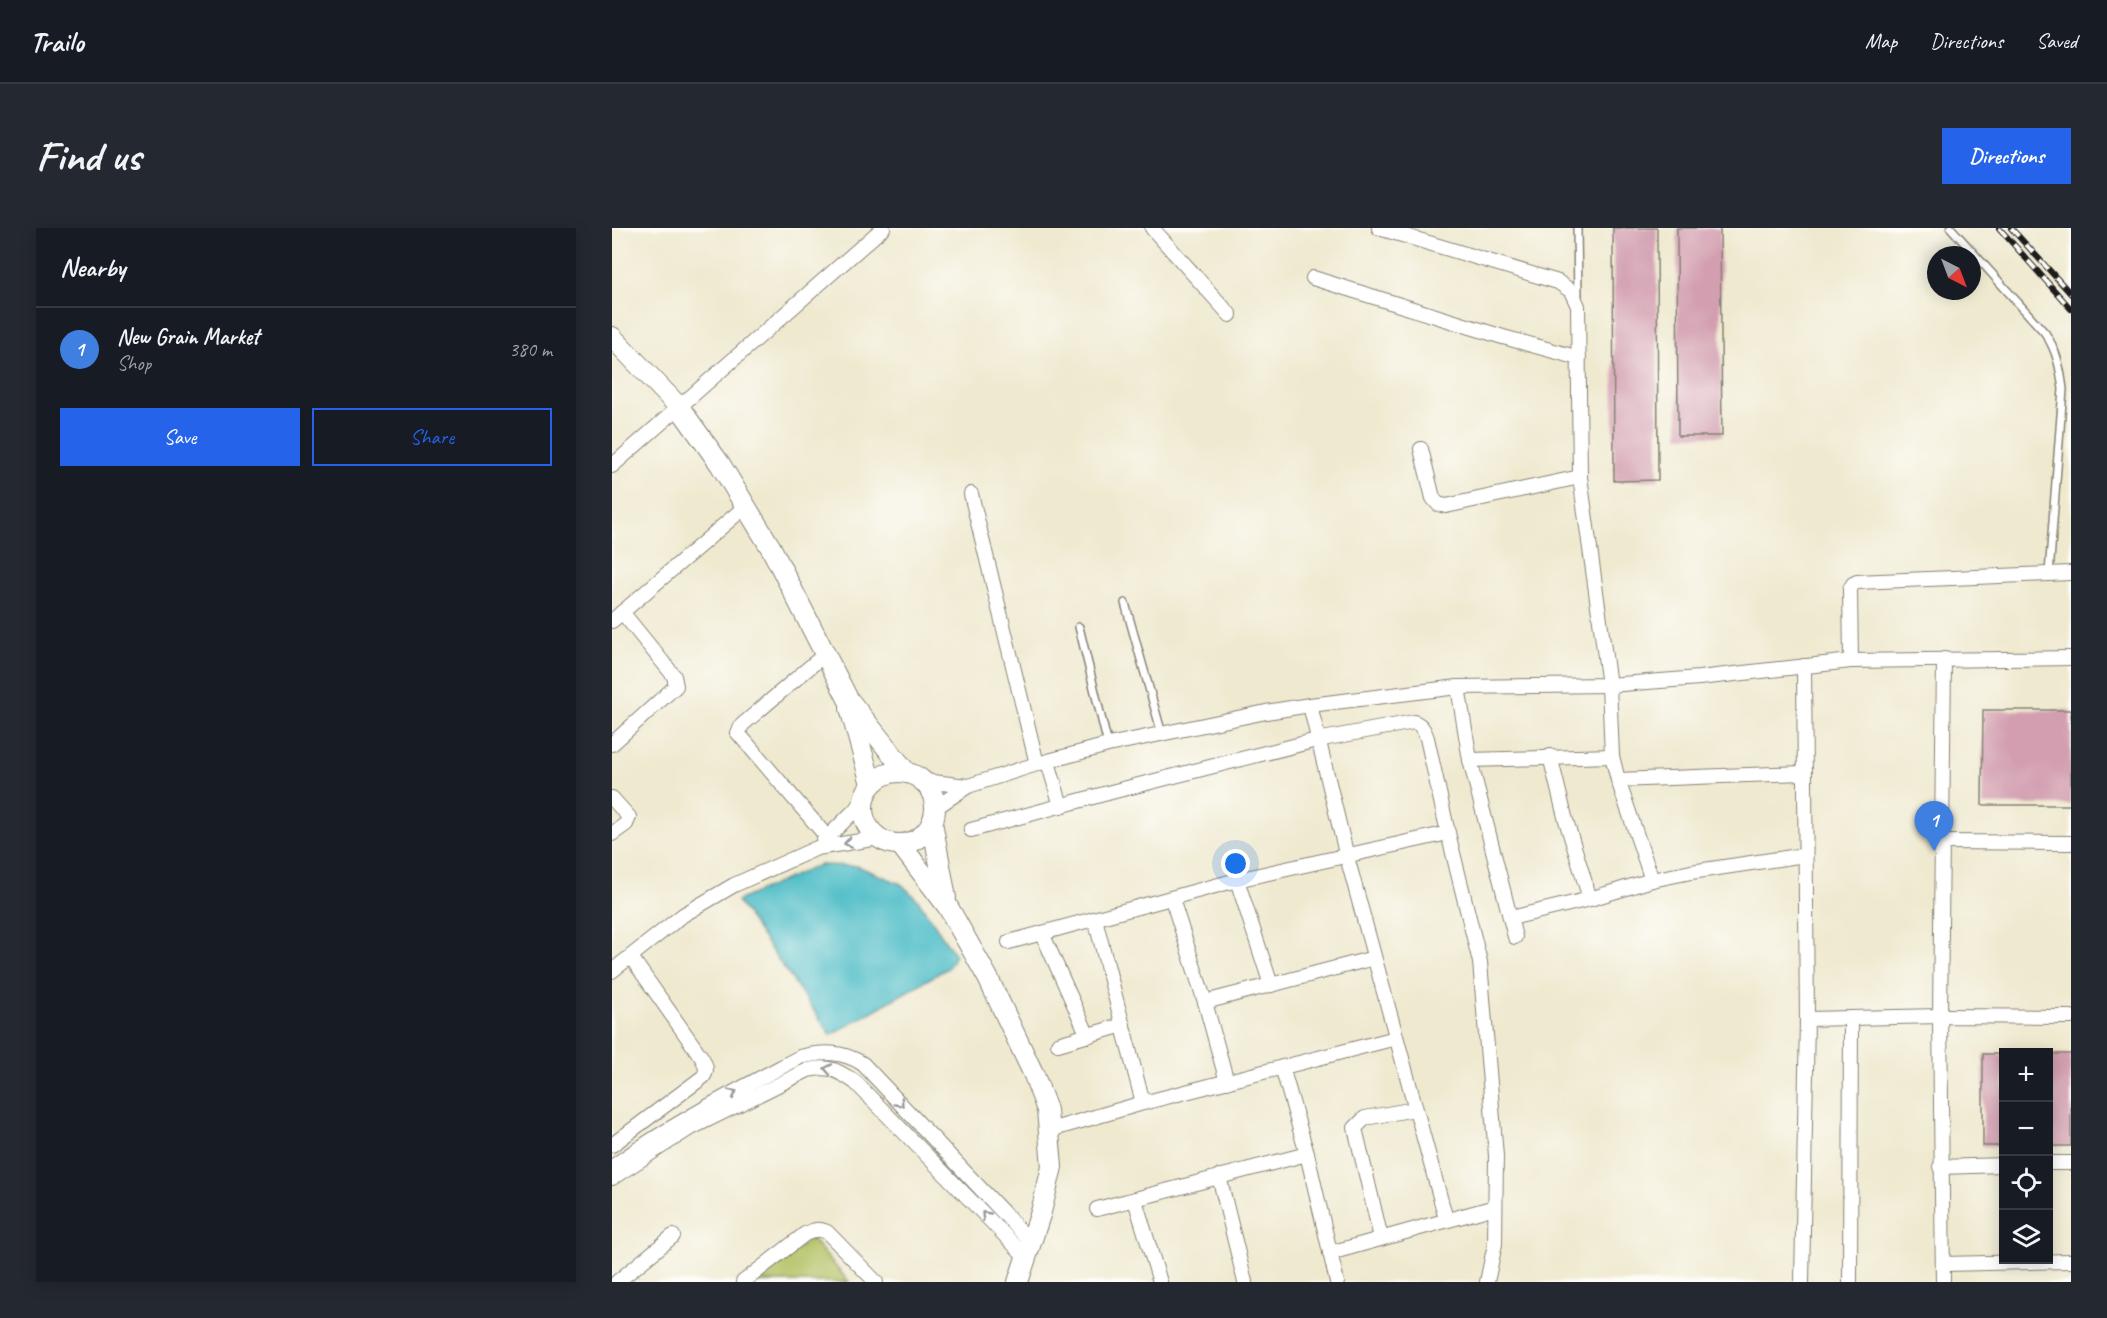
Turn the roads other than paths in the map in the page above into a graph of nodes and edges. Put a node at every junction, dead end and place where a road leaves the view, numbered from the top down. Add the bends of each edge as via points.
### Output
1 (883, 228) edge
2 (1152, 228) edge
3 (1379, 228) edge
4 (1577, 228) edge
5 (1951, 228) edge
6 (1313, 278) dead end
7 (1578, 306) junction
8 (1230, 315) dead end
9 (612, 337) edge
10 (1579, 358) junction
11 (679, 407) junction
12 (1421, 449) dead end
13 (612, 466) edge
14 (1580, 477) junction
15 (971, 494) dead end
16 (747, 506) junction
17 (2071, 573) edge
18 (2049, 574) junction
19 (1125, 603) dead end
20 (617, 616) edge
21 (1079, 627) dead end
22 (825, 654) junction
23 (2071, 658) edge
24 (1944, 659) junction
25 (1851, 661) junction
26 (1804, 666) junction
27 (1609, 685) junction
28 (1458, 687) junction
29 (848, 699) junction
30 (1310, 705) junction
31 (1162, 734) junction
32 (1317, 740) junction
33 (612, 744) edge
34 (1108, 745) junction
35 (1550, 756) junction
36 (1612, 756) junction
37 (1470, 760) junction
38 (1043, 763) junction
39 (906, 772) junction
40 (1803, 773) junction
41 (1618, 780) junction
42 (924, 781) junction
43 (968, 786) junction
44 (867, 793) junction
45 (612, 798) edge
46 (1061, 806) junction
47 (933, 815) junction
48 (971, 830) dead end
49 (1448, 833) junction
50 (612, 834) edge
51 (827, 837) junction
52 (879, 838) junction
53 (1943, 842) junction
54 (2071, 843) edge
55 (900, 844) junction
56 (817, 848) junction
57 (1805, 855) junction
58 (1347, 857) junction
59 (1237, 880) junction
60 (1652, 880) junction
61 (1172, 899) junction
62 (1590, 899) junction
63 (948, 906) junction
64 (1510, 918) junction
65 (1095, 919) junction
66 (1042, 933) junction
67 (1515, 937) dead end
68 (1009, 942) dead end
69 (631, 957) junction
70 (1374, 958) junction
71 (612, 971) edge
72 (1271, 985) junction
73 (1204, 1002) junction
74 (1940, 1016) junction
75 (2071, 1017) edge
76 (1851, 1018) junction
77 (1807, 1019) junction
78 (1124, 1025) junction
79 (1088, 1036) junction
80 (1396, 1038) junction
81 (1058, 1044) dead end
82 (1282, 1066) junction
83 (1227, 1082) junction
84 (688, 1088) junction
85 (1143, 1103) junction
86 (1415, 1108) junction
87 (704, 1109) junction
88 (1050, 1130) junction
89 (927, 1132) junction
90 (916, 1144) junction
91 (612, 1145) edge
92 (1307, 1154) junction
93 (2053, 1163) edge
94 (2071, 1163) edge
95 (1999, 1165) edge
96 (612, 1167) edge
97 (1940, 1167) junction
98 (1219, 1176) junction
99 (612, 1178) edge
100 (1135, 1200) junction
101 (1495, 1207) junction
102 (1097, 1209) dead end
103 (1446, 1219) junction
104 (673, 1236) dead end
105 (1381, 1238) junction
106 (1028, 1249) junction
107 (1330, 1253) junction
108 (2071, 1261) edge
109 (1944, 1264) junction
110 (617, 1282) edge
111 (743, 1282) edge
112 (876, 1282) edge
113 (1018, 1282) edge
114 (1160, 1282) edge
115 (1245, 1282) edge
116 (1337, 1282) edge
117 (1487, 1282) edge
118 (1802, 1282) edge
119 (1850, 1282) edge
120 (1943, 1282) edge

1 - 11 street
2 - 8 street
3 - 7 street via 1558,282 1571,291
4 - 7 lane
5 - 18 lane via 2045,333 2060,364 2063,389
6 - 10 street
7 - 10 street
9 - 11 main road
10 - 14 street
11 - 13 street
11 - 16 main road
12 - 14 street via 1432,498 1446,506
14 - 27 street
15 - 38 street
16 - 20 street
16 - 22 main road
17 - 18 street
18 - 25 street via 1857,582 1850,589
19 - 31 lane
20 - 33 street via 674,676 676,686
21 - 34 lane
22 - 29 main road
22 - 51 street via 742,725 738,733
23 - 24 street
24 - 25 street
24 - 53 street
25 - 26 street
26 - 27 street
26 - 40 street
27 - 28 street
27 - 36 street
28 - 30 street
28 - 37 street
29 - 39 main road
29 - 44 main road
30 - 31 street
30 - 32 street
31 - 34 street
32 - 46 street
32 - 49 street via 1418,724 1427,738
32 - 58 street
34 - 38 street
35 - 36 street
35 - 37 street
35 - 62 street
36 - 41 street
37 - 64 street
38 - 43 street
38 - 46 street
39 - 42 main road
39 - 44 main road via 881,776
40 - 41 street
40 - 57 street
41 - 60 street
42 - 43 street
42 - 47 main road via 934,798
43 - 47 street
44 - 51 street
44 - 52 main road via 862,812
45 - 50 street via 628,817 626,824
46 - 48 street
47 - 55 main road via 919,838
47 - 63 main road
49 - 58 street
49 - 101 street via 1480,962 1496,1156
51 - 56 street
52 - 55 main road
52 -> 56 street
53 - 54 street
53 - 74 street
55 - 63 main road
56 - 69 street via 698,905
57 - 60 street
57 - 77 street
58 - 59 street
58 - 70 street
59 - 61 street
59 - 72 street
60 - 62 street
61 - 65 street
61 - 73 street
62 - 64 street
63 - 88 main road via 999,999 1034,1076
64 - 67 street
65 - 66 street
65 - 78 street
66 - 68 street
66 - 79 street
69 - 71 street
69 - 84 street via 706,1065 703,1077
70 - 72 street
70 - 80 street
72 - 73 street
73 - 83 street
74 - 75 street
74 - 76 street
74 - 97 street
76 - 77 street
76 - 119 street
77 - 118 street
78 - 79 street
78 - 85 street
79 - 81 street
80 - 82 street
80 - 86 street
82 - 83 street
82 - 92 street
83 - 85 street
84 - 87 street
84 - 91 street
85 - 88 street
86 - 103 street
86 - 105 street via 1365,1118 1355,1128
87 -> 89 street via 800,1057 837,1053 863,1064
87 - 96 street
88 - 106 main road via 1049,1186
89 - 90 street
89 - 106 street
90 -> 99 street via 855,1082 822,1066 687,1130
106 -> 90 street
92 - 98 street
92 - 107 street
93 - 94 street
95 - 97 street
97 - 109 street
98 - 100 street
98 - 115 street
100 - 102 street
100 - 114 street
101 - 103 street
101 - 117 street via 1495,1244
103 - 105 street
104 - 110 street
105 - 107 street
106 - 113 main road
107 - 116 street
108 - 109 street
109 - 120 street
111 - 112 street via 805,1234 820,1229 828,1232

